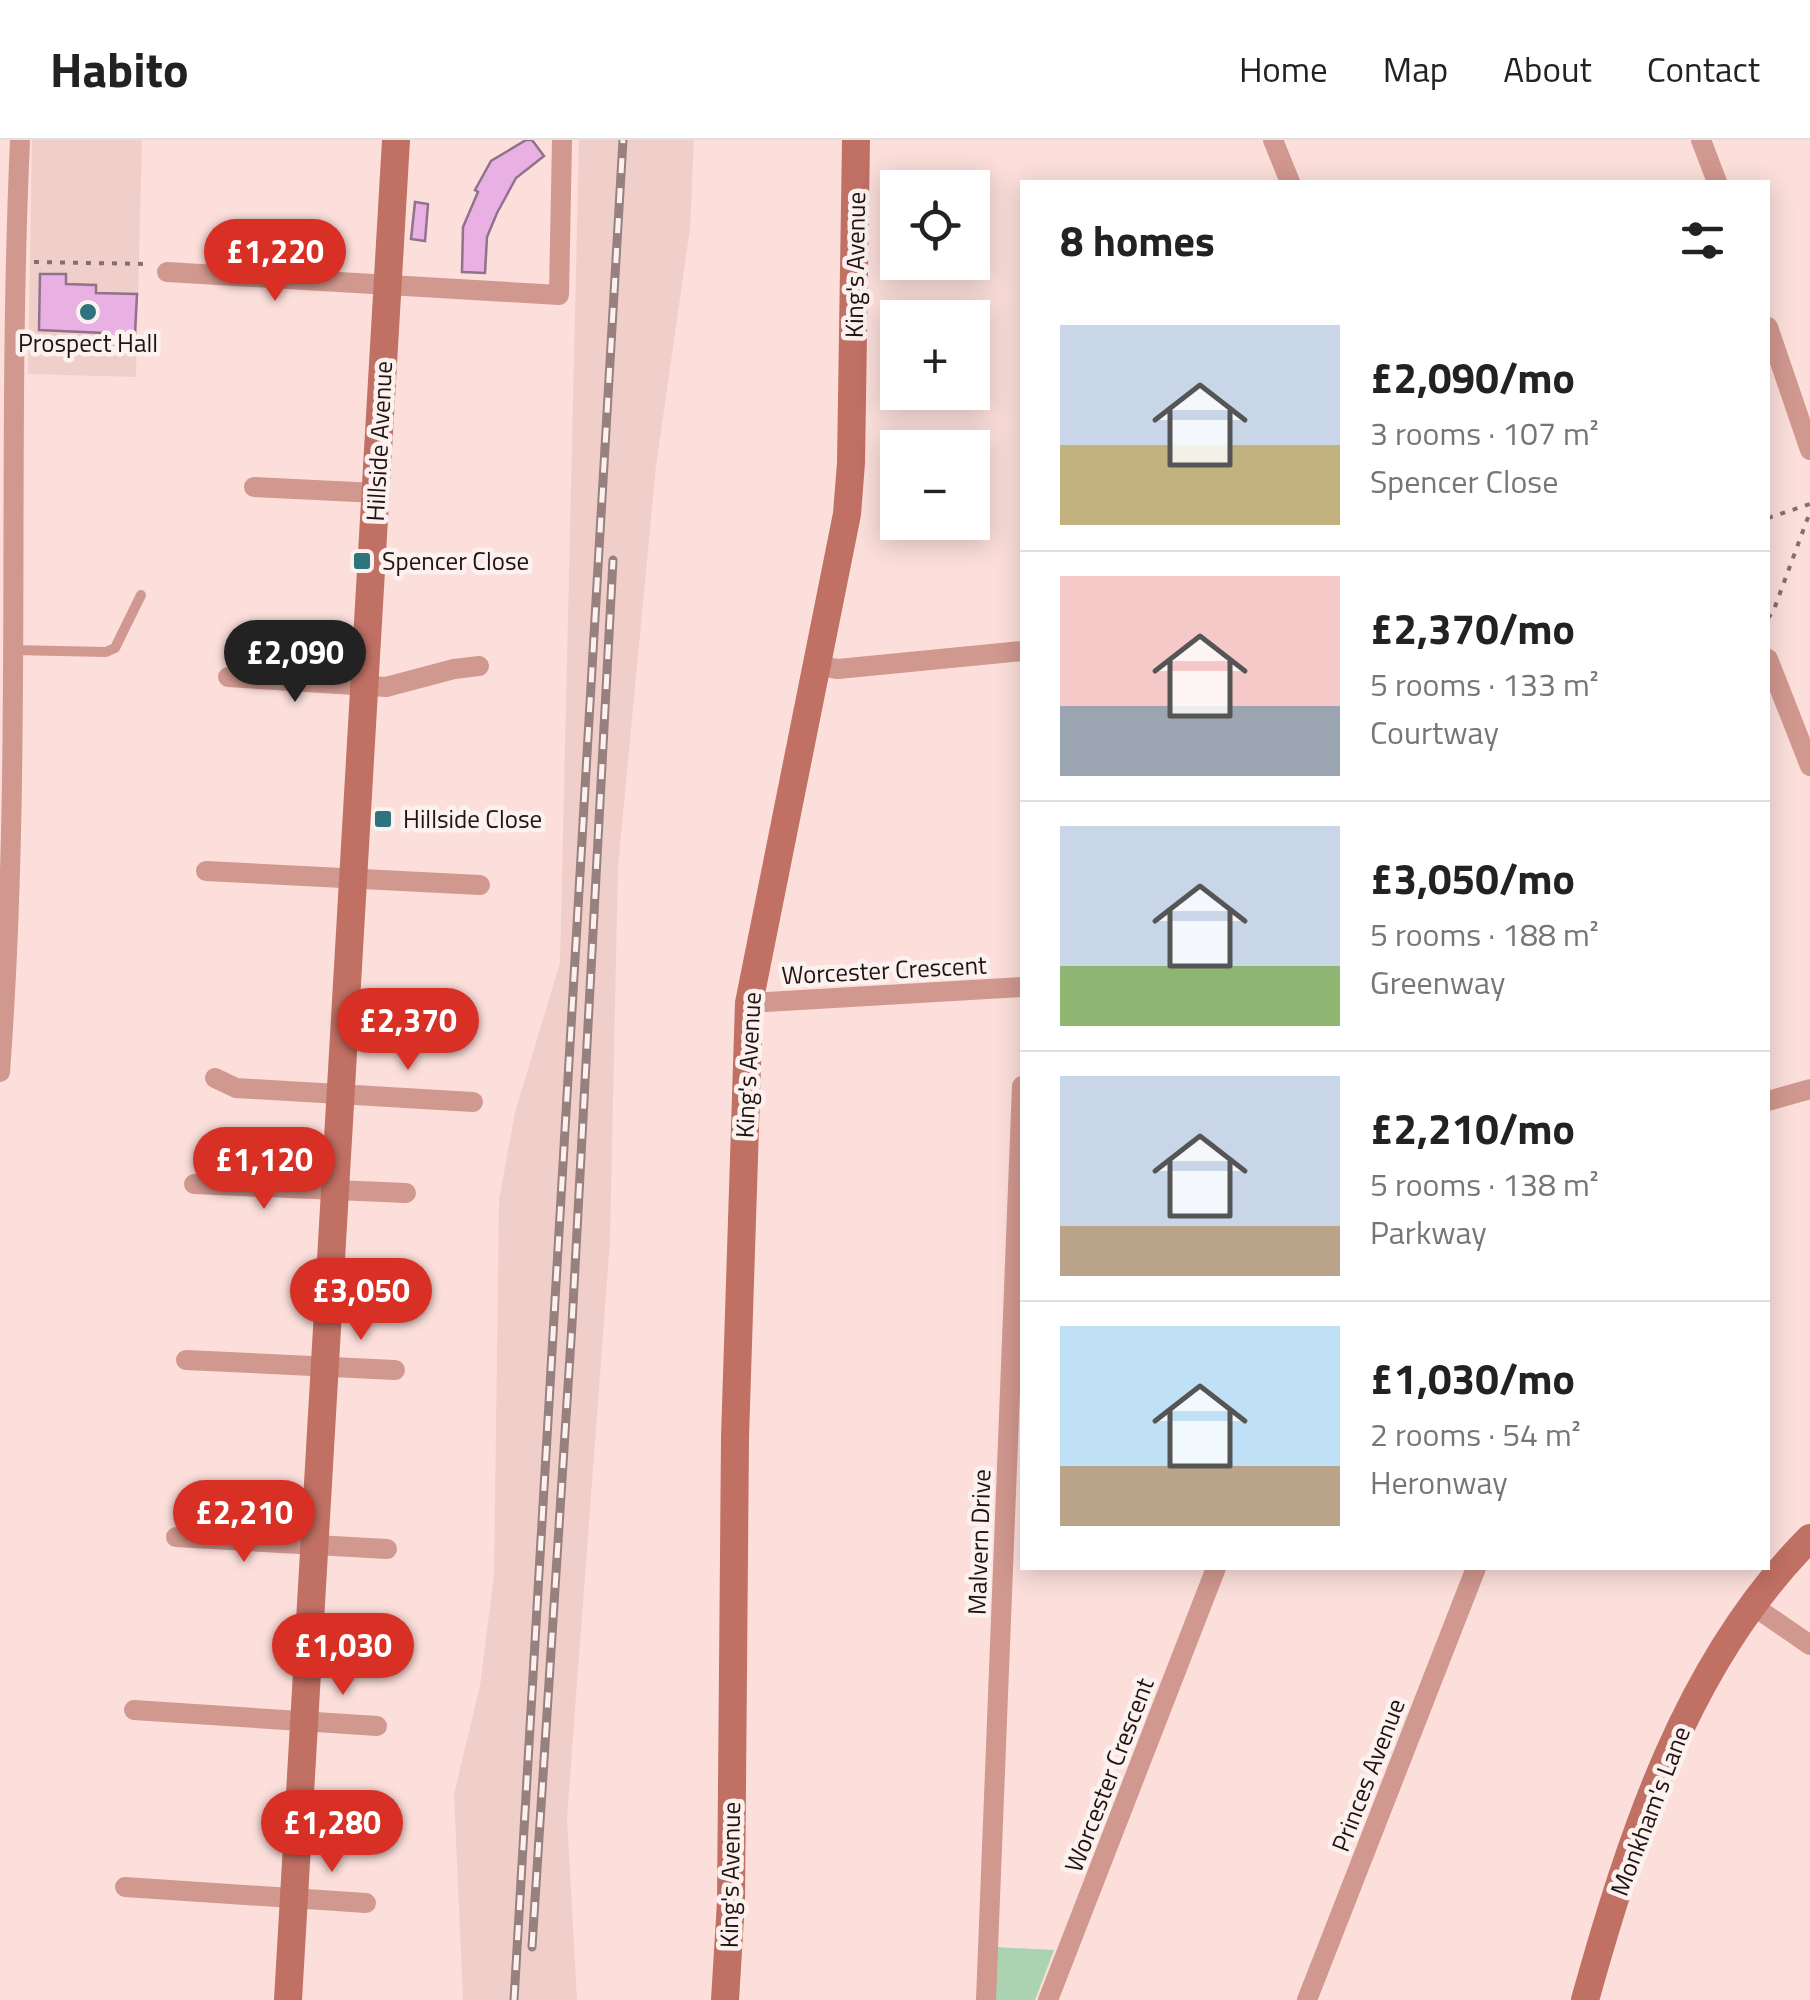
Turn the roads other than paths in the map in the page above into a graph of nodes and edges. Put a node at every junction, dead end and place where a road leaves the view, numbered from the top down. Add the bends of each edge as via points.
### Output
1 (20, 140) edge
2 (396, 140) edge
3 (562, 140) edge
4 (856, 140) edge
5 (1273, 140) edge
6 (1702, 140) edge
7 (1289, 180) edge
8 (1716, 180) edge
9 (8, 210) edge
10 (167, 272) road end
11 (387, 286) junction
12 (1770, 333) edge
13 (7, 356) edge
14 (1810, 450) edge
15 (254, 487) dead end
16 (376, 493) junction
17 (142, 595) dead end
18 (11, 650) junction
19 (1020, 651) edge
20 (1770, 665) edge
21 (479, 666) dead end
22 (819, 666) junction
23 (228, 678) dead end
24 (365, 684) junction
25 (1810, 766) edge
26 (206, 871) dead end
27 (353, 877) junction
28 (480, 885) dead end
29 (1020, 987) edge
30 (749, 1003) junction
31 (0, 1072) edge
32 (215, 1078) dead end
33 (1810, 1089) edge
34 (341, 1094) junction
35 (1770, 1100) edge
36 (472, 1102) dead end
37 (1020, 1137) edge
38 (194, 1184) dead end
39 (336, 1190) junction
40 (406, 1193) dead end
41 (186, 1360) dead end
42 (324, 1365) junction
43 (396, 1370) dead end
44 (176, 1537) dead end
45 (1810, 1538) edge
46 (314, 1543) junction
47 (387, 1548) dead end
48 (1215, 1570) edge
49 (1475, 1570) edge
50 (1752, 1605) junction
51 (1810, 1645) edge
52 (134, 1710) dead end
53 (305, 1720) junction
54 (377, 1726) dead end
55 (125, 1887) dead end
56 (294, 1898) junction
57 (366, 1903) dead end
58 (288, 2000) edge
59 (725, 2000) edge
60 (986, 2000) edge
61 (1048, 2000) edge
62 (1307, 2000) edge
63 (1585, 2000) edge

1 - 9 street
2 - 11 street, Hillside Avenue
3 - 11 street via 559,305
4 - 22 street, King's Avenue via 852,462
5 - 7 street
6 - 8 street
9 - 13 street via 17,266
10 - 11 street
11 - 16 street, Hillside Avenue
12 - 14 street
13 - 18 street
15 - 16 street
16 - 24 street, Hillside Avenue
17 - 18 lane via 120,641 106,652
18 - 31 street via 10,898
19 - 22 street via 838,670
20 - 25 street
21 - 24 street via 386,687
22 - 30 street, King's Avenue
23 - 24 street
24 - 27 street, Hillside Avenue
26 - 27 street
27 - 28 street
27 - 34 street, Hillside Avenue
29 - 30 street, Worcester Crescent
30 - 59 street, King's Avenue
32 - 34 street via 236,1088
33 - 35 street
34 - 36 street
34 - 39 street, Hillside Avenue
37 - 60 street, Malvern Drive
38 - 39 street
39 - 40 street
39 - 42 street, Hillside Avenue
41 - 42 street
42 - 43 street
42 - 46 street, Hillside Avenue
44 - 46 street
45 - 50 street, Monkham's Lane
46 - 47 street
46 - 53 street, Hillside Avenue
48 - 61 street, Worcester Crescent
49 - 62 street, Princes Avenue
50 - 51 street
50 - 63 street, Monkham's Lane via 1667,1754
52 - 53 street
53 - 54 street
53 - 56 street, Hillside Avenue
55 - 56 street
56 - 57 street
56 - 58 street, Hillside Avenue

